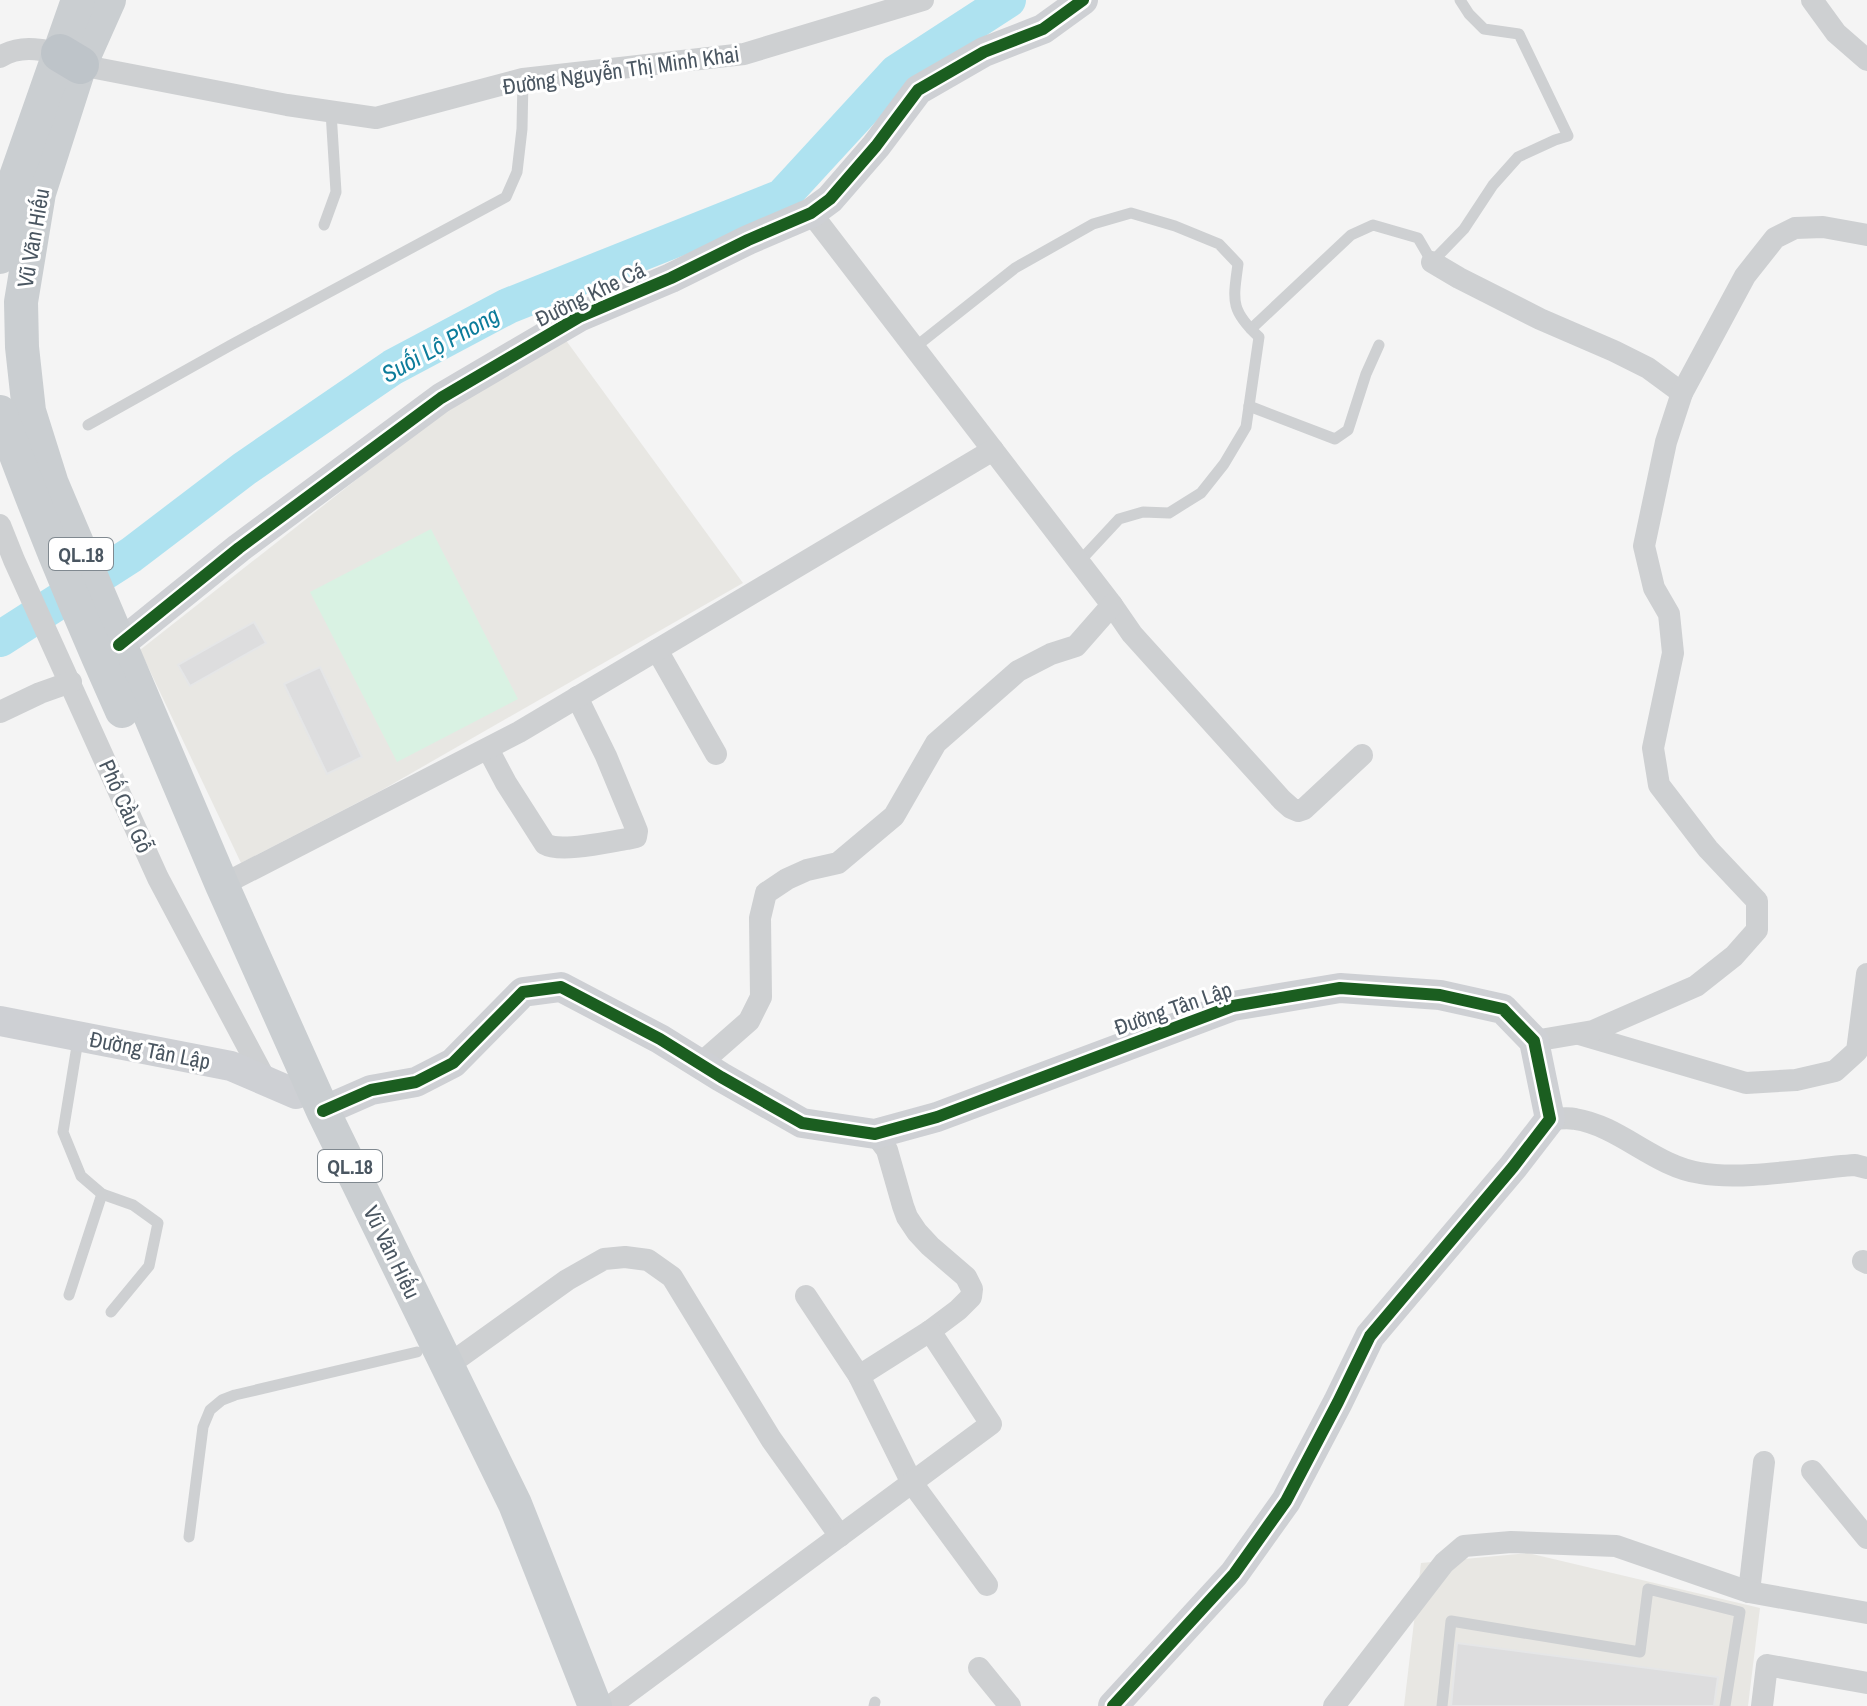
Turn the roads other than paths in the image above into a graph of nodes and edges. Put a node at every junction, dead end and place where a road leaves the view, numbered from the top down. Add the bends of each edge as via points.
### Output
1 (78, 0) edge
2 (109, 0) edge
3 (923, 0) edge
4 (1460, 0) edge
5 (1812, 0) edge
6 (1075, 2) edge
7 (2, 50) edge
8 (70, 59) junction
9 (1867, 60) edge
10 (523, 79) junction
11 (331, 112) junction
12 (811, 213) junction
13 (324, 225) dead end
14 (1867, 235) edge
15 (0, 257) edge
16 (1432, 262) junction
17 (1251, 329) junction
18 (1379, 345) dead end
19 (914, 348) junction
20 (1682, 393) junction
21 (1249, 406) junction
22 (0, 412) edge
23 (88, 425) dead end
24 (993, 450) junction
25 (41, 489) junction
26 (0, 525) edge
27 (1079, 562) junction
28 (1112, 605) junction
29 (105, 633) junction
30 (657, 650) junction
31 (71, 682) junction
32 (577, 697) junction
33 (0, 712) edge
34 (488, 749) junction
35 (716, 754) dead end
36 (1362, 755) dead end
37 (222, 885) junction
38 (1867, 974) edge
39 (0, 1021) edge
40 (1578, 1033) junction
41 (79, 1036) junction
42 (1534, 1041) junction
43 (700, 1064) junction
44 (295, 1095) junction
45 (1550, 1119) junction
46 (875, 1134) junction
47 (1867, 1168) edge
48 (102, 1194) junction
49 (69, 1295) dead end
50 (806, 1296) dead end
51 (111, 1312) dead end
52 (930, 1331) junction
53 (432, 1359) junction
54 (859, 1376) junction
55 (1764, 1462) dead end
56 (1812, 1471) dead end
57 (912, 1483) junction
58 (840, 1536) junction
59 (189, 1537) dead end
60 (1867, 1538) edge
61 (987, 1585) dead end
62 (1749, 1592) junction
63 (1867, 1613) edge
64 (979, 1668) dead end
65 (1867, 1683) edge
66 (569, 1706) edge
67 (595, 1706) edge
68 (610, 1706) edge
69 (1010, 1706) edge
70 (1113, 1706) edge
71 (1334, 1706) edge
72 (1442, 1706) edge
73 (1725, 1706) edge
74 (1762, 1706) edge

1 - 8 main road, Vũ Văn Hiếu / QL.18
2 - 8 main road, Vũ Văn Hiếu / QL.18
3 - 10 street, Đường Nguyễn Thị Minh Khai via 744,54
4 - 16 lane via 1484,29 1519,34 1568,136 1518,157
5 - 9 street via 1836,33
6 - 12 street, Đường Khe Cá via 1043,29 984,52 918,90 830,199
7 - 8 street via 35,48
8 - 11 street, Đường Nguyễn Thị Minh Khai
8 - 15 main road, Vũ Văn Hiếu / QL.18 via 13,185
8 - 25 main road, Vũ Văn Hiếu / QL.18 via 21,302
10 - 11 street, Đường Nguyễn Thị Minh Khai via 376,118
10 - 23 lane via 517,172 506,197
11 - 13 lane via 336,192
12 - 19 street
12 - 29 street, Đường Khe Cá via 579,317 441,398 239,548
14 - 20 street via 1809,227 1775,238 1745,276
16 - 17 lane via 1418,238 1373,225 1351,235
16 - 20 street via 1648,368
17 - 19 lane via 1233,298 1238,264 1219,244 1131,213 1093,224 1015,268
17 - 21 lane via 1259,337
18 - 21 lane via 1348,430 1335,439
19 - 24 street
20 - 40 street via 1644,546 1654,588 1669,614 1673,653 1653,748 1659,785 1757,901 1757,930 1696,986
21 - 27 lane via 1246,427 1201,493 1169,513 1143,512 1119,519
22 - 25 main road, QL.18
24 - 27 street
24 - 30 street
25 - 29 main road, QL.18
26 - 31 street, Phố Cầu Gỗ
27 - 28 street
28 - 36 street via 1132,634 1291,808 1304,809
28 - 43 street via 1076,646 1018,671 936,743 894,816 838,863 807,870 766,893 760,918 761,997 749,1021
29 - 37 main road, Vũ Văn Hiếu / QL.18
29 - 44 main road, Vũ Văn Hiếu / QL.18
30 - 32 street
30 - 35 street
31 - 33 street
31 - 44 street, Phố Cầu Gỗ via 158,878
32 - 34 street
32 - 34 street via 636,837 551,848
34 - 37 street
37 - 44 main road, Vũ Văn Hiếu / QL.18
38 - 40 street via 1857,1051 1835,1071 1796,1080 1746,1083
39 - 41 street, Đường Tân Lập
40 - 42 street
41 - 44 street, Đường Tân Lập via 231,1066
41 - 48 lane via 63,1132 81,1176
42 - 45 street
42 - 46 street, Đường Tân Lập via 1503,1009 1440,995 1340,988 1233,1006 937,1117
43 - 44 street, Đường Tân Lập via 561,987 523,992 453,1063 416,1082
43 - 46 street, Đường Tân Lập via 802,1123
44 - 53 main road, Vũ Văn Hiếu / QL.18
45 - 47 street via 1599,1125 1676,1167 1699,1173
45 - 70 street via 1370,1336 1286,1501 1234,1574
46 - 52 street via 887,1150 907,1217 972,1289 965,1304
48 - 49 lane
48 - 51 lane via 133,1205 158,1223 149,1266
50 - 54 street
52 - 54 street
52 - 57 street via 991,1424
53 - 58 street via 604,1259 648,1260 672,1277 771,1439
53 - 59 lane via 222,1400 210,1410 203,1427
53 - 66 main road, Vũ Văn Hiếu / QL.18
53 - 67 main road, Vũ Văn Hiếu / QL.18 via 515,1504
54 - 57 street
55 - 62 street
56 - 60 street
57 - 58 street
57 - 61 street
58 - 68 street
62 - 63 street
62 - 71 street via 1616,1546 1464,1546 1444,1563
64 - 69 street
65 - 74 street via 1767,1665
72 - 73 lane via 1451,1621 1640,1652 1648,1589 1740,1612

